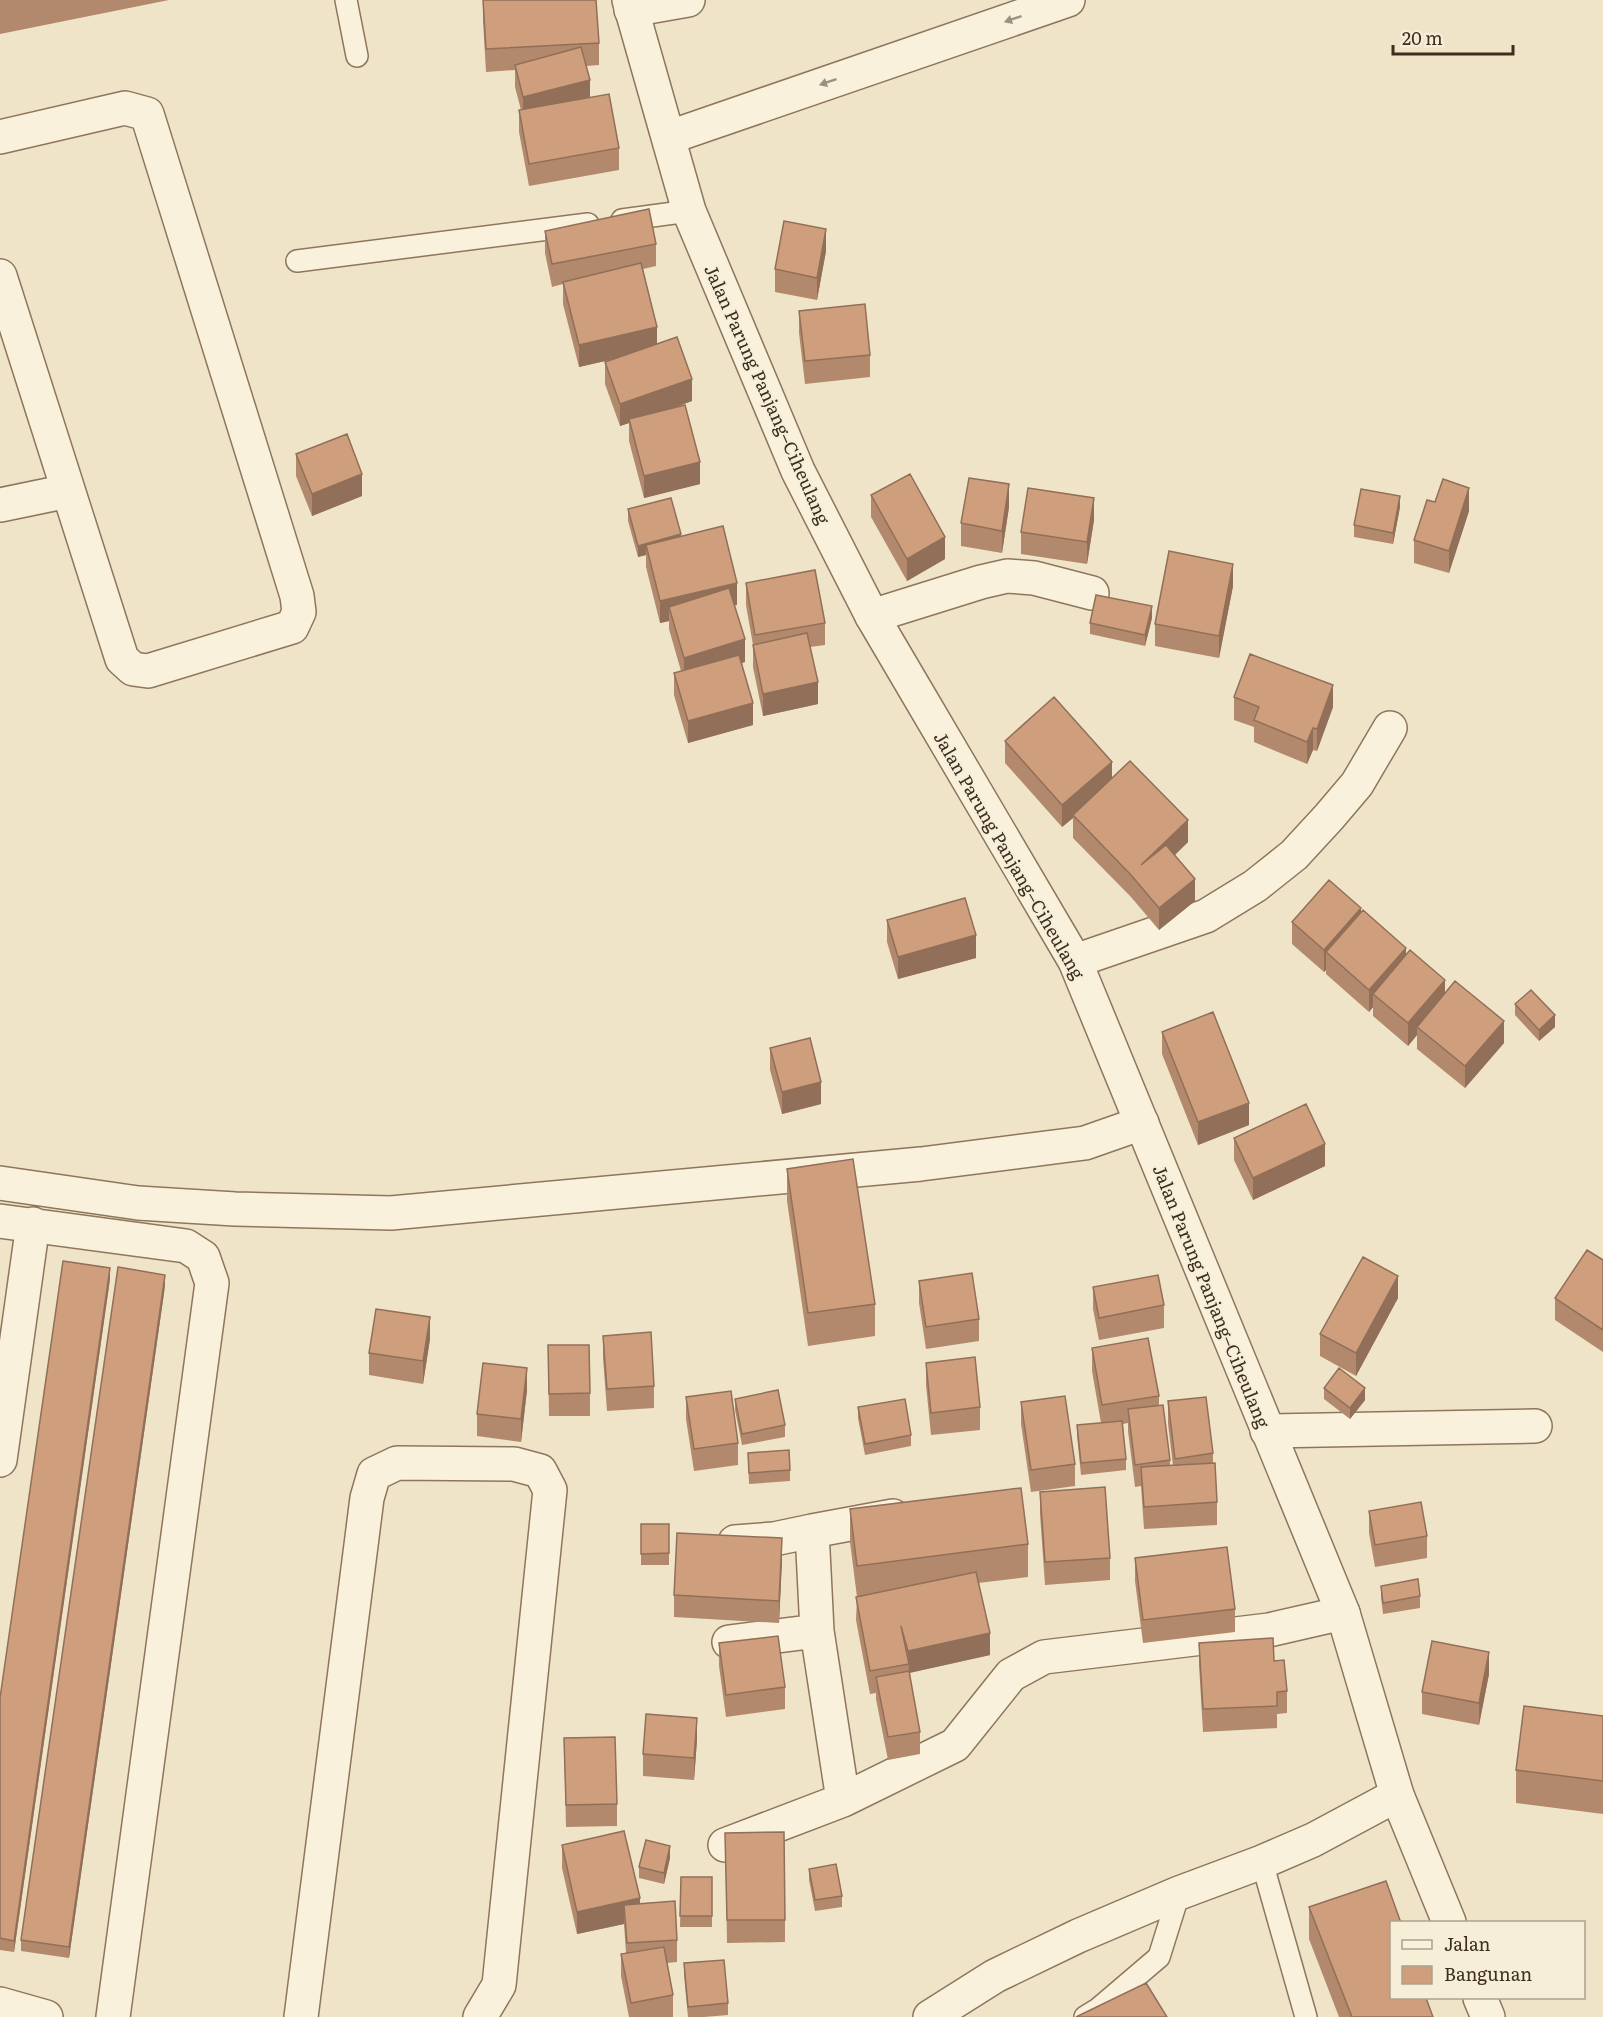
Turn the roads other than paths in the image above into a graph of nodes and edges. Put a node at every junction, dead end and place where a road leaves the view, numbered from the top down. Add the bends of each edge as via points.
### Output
1 (346, 0) edge
2 (688, 0) edge
3 (1068, 0) edge
4 (630, 5) edge
5 (357, 56) dead end
6 (0, 137) edge
7 (670, 137) junction
8 (689, 211) junction
9 (297, 261) dead end
10 (0, 276) edge
11 (7, 326) edge
12 (68, 491) junction
13 (0, 506) edge
14 (1092, 593) dead end
15 (872, 616) junction
16 (1390, 728) dead end
17 (1075, 961) junction
18 (1142, 1123) junction
19 (0, 1183) edge
20 (0, 1221) edge
21 (33, 1224) junction
22 (1535, 1426) dead end
23 (1267, 1431) junction
24 (0, 1460) edge
25 (928, 1509) edge
26 (812, 1531) junction
27 (711, 1545) edge
28 (1343, 1613) junction
29 (818, 1631) junction
30 (729, 1642) edge
31 (1397, 1795) junction
32 (843, 1800) junction
33 (725, 1845) edge
34 (1262, 1863) junction
35 (1179, 1893) junction
36 (1448, 1921) edge
37 (1480, 1999) edge
38 (0, 2004) edge
39 (46, 2017) edge
40 (113, 2017) edge
41 (301, 2017) edge
42 (480, 2017) edge
43 (930, 2017) edge
44 (1085, 2017) edge
45 (1306, 2017) edge
46 (1488, 2017) edge

1 - 5 lane
2 - 4 street
3 -> 7 street
4 - 7 street, Jalan Parung Panjang–Ciheulang
6 - 12 street via 125,108 147,114 297,596 299,612 292,627 148,670 133,669 122,659
7 - 8 street, Jalan Parung Panjang–Ciheulang
8 - 9 lane
8 - 15 street, Jalan Parung Panjang–Ciheulang via 798,471
10 - 11 street
11 - 12 street
12 - 13 street
14 - 15 street via 1034,578 1007,576
15 - 17 street, Jalan Parung Panjang–Ciheulang
16 - 17 street via 1357,784 1329,817 1294,855 1255,886 1206,916
17 - 18 street, Jalan Parung Panjang–Ciheulang
18 - 19 street via 1085,1143 921,1164 391,1213 138,1203
18 - 23 street, Jalan Parung Panjang–Ciheulang
20 - 21 street
21 - 24 street
21 - 40 street via 186,1246 202,1257 212,1283
22 - 23 street
23 - 28 street, Jalan Parung Panjang–Ciheulang
25 - 26 street
26 - 27 street
26 - 29 street
28 - 31 street, Jalan Parung Panjang–Ciheulang
28 - 32 street via 1269,1630 1044,1657 1011,1675 955,1745
29 - 30 street
29 - 32 street
31 - 34 street
31 - 36 street, Jalan Parung Panjang–Ciheulang
32 - 33 street
34 - 35 street
34 - 45 lane
35 - 43 street via 995,1976
35 - 44 lane via 1159,1957
37 - 46 street
38 - 39 street
41 - 42 street via 367,1498 374,1474 397,1463 514,1464 540,1471 550,1490 499,1985

